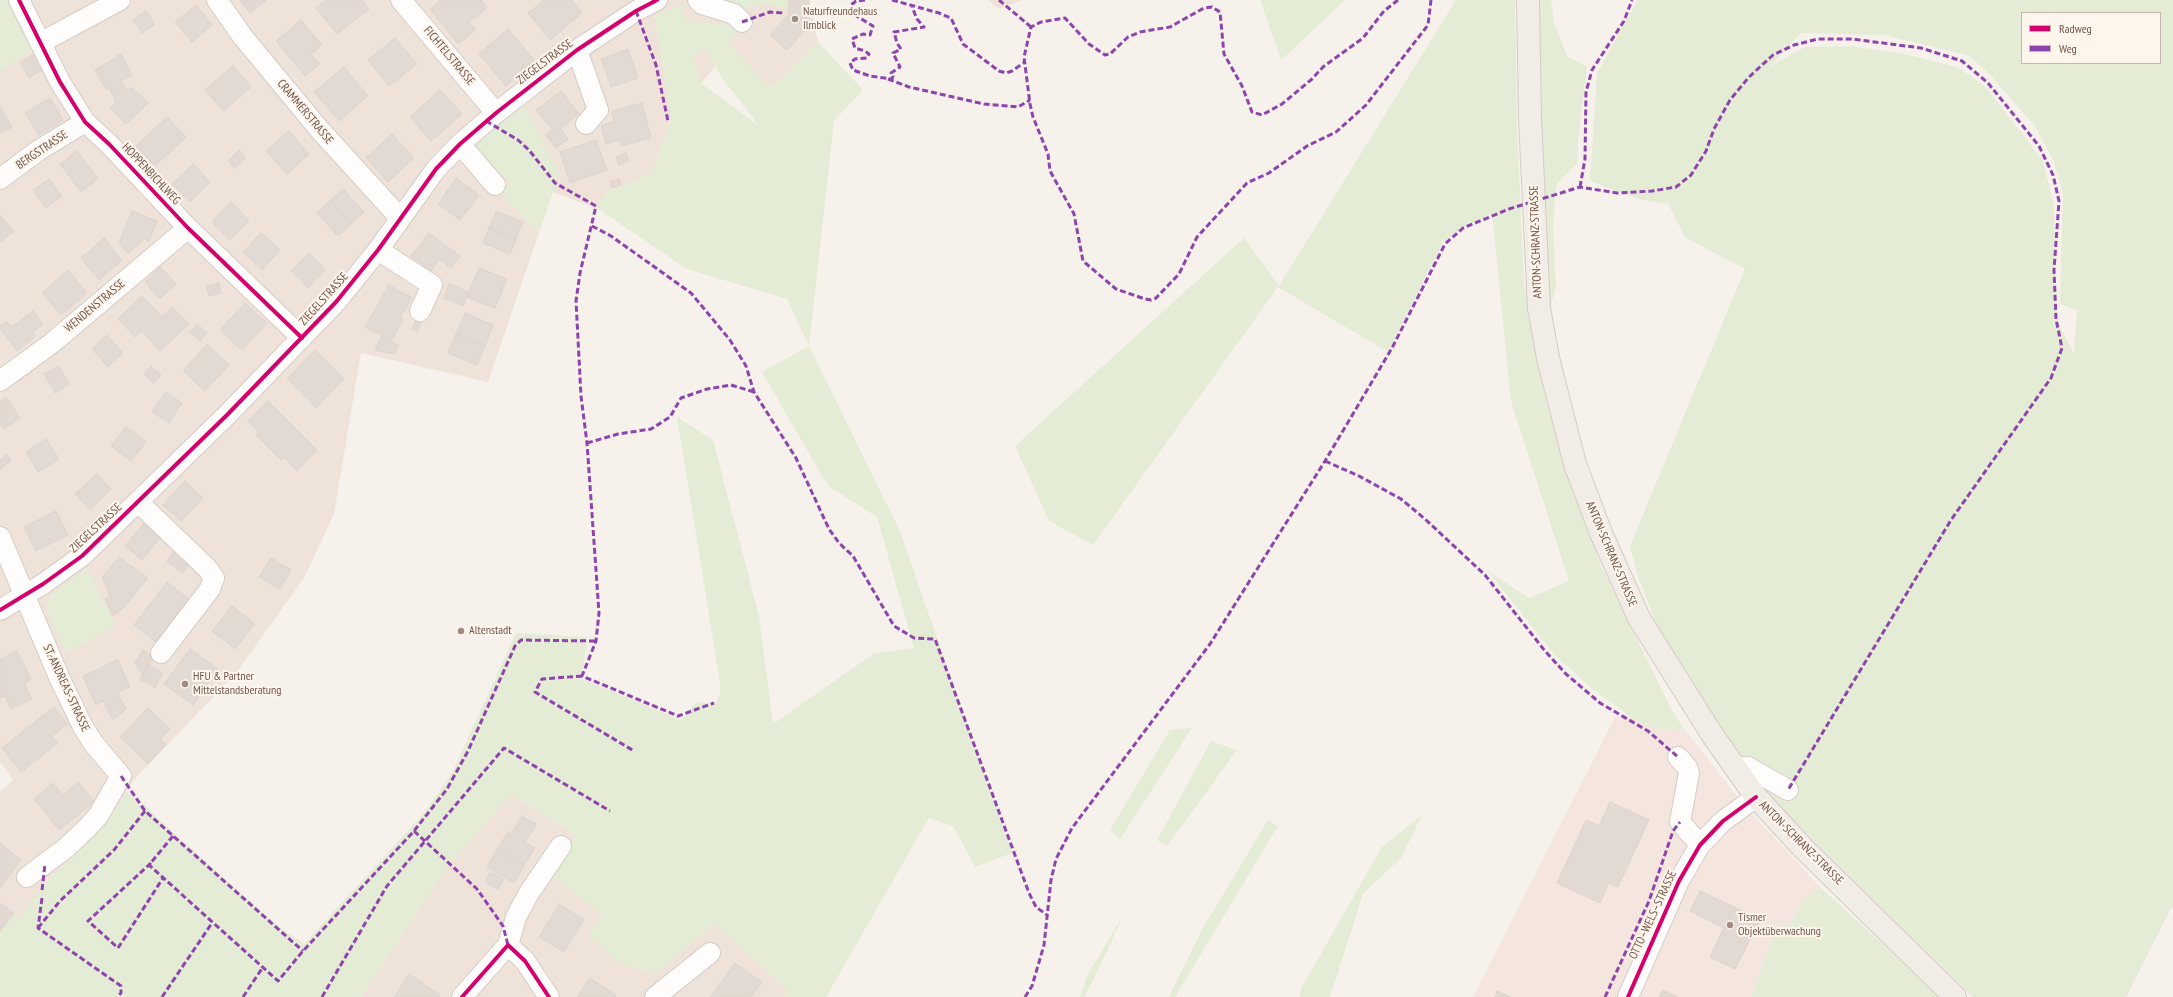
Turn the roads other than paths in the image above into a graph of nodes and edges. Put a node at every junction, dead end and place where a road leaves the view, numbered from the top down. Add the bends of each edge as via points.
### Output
1 (19, 0) edge
2 (120, 0) edge
3 (218, 0) edge
4 (401, 0) edge
5 (657, 0) edge
6 (698, 0) edge
7 (1528, 0) edge
8 (631, 5) edge
9 (742, 22) dead end
10 (40, 43) junction
11 (577, 50) junction
12 (496, 112) junction
13 (85, 122) junction
14 (586, 124) dead end
15 (460, 144) junction
16 (0, 179) edge
17 (495, 185) dead end
18 (400, 218) junction
19 (188, 228) junction
20 (378, 250) junction
21 (420, 311) dead end
22 (302, 338) junction
23 (0, 381) edge
24 (138, 502) junction
25 (0, 537) edge
26 (25, 596) junction
27 (0, 610) edge
28 (161, 653) dead end
29 (1678, 757) dead end
30 (1736, 768) junction
31 (1788, 790) dead end
32 (1756, 797) junction
33 (1700, 845) junction
34 (560, 846) dead end
35 (27, 877) dead end
36 (508, 945) junction
37 (710, 953) dead end
38 (462, 997) edge
39 (549, 997) edge
40 (655, 997) edge
41 (1628, 997) edge
42 (1955, 997) edge

1 - 10 street, HOPPENBICHLWEG
2 - 10 street
3 - 18 street, CRAMMERSTRASSE via 243,37 319,129
4 - 12 street, FICHTELSTRASSE
5 - 8 street, ZIEGELSTRASSE
6 - 9 street via 702,4 734,14
7 - 30 main road, ANTON-SCHRANZ-STRASSE via 1530,119 1539,308 1548,358 1575,464 1601,533 1638,618
8 - 11 street, ZIEGELSTRASSE
10 - 13 street, HOPPENBICHLWEG
11 - 12 street, ZIEGELSTRASSE
11 - 14 street via 598,110
12 - 15 street, ZIEGELSTRASSE
13 - 16 street, BERGSTRASSE via 39,150
13 - 19 street, HOPPENBICHLWEG
15 - 17 street
15 - 18 street, ZIEGELSTRASSE via 436,169
18 - 20 street, ZIEGELSTRASSE
19 - 22 street, HOPPENBICHLWEG
19 - 23 street, WENDENSTRASSE via 52,343
20 - 21 street via 432,285
20 - 22 street, ZIEGELSTRASSE via 336,302
22 - 24 street, ZIEGELSTRASSE
24 - 26 street, ZIEGELSTRASSE via 82,556
24 - 28 street via 207,568 214,578 210,589
25 - 26 street, ST.-ANDREAS-STRASSE
26 - 27 street, ZIEGELSTRASSE
26 - 35 street, ST.-ANDREAS-STRASSE via 83,727 121,776 101,811 88,827 66,848
29 - 33 street via 1689,773 1680,822
30 - 31 street via 1748,767
30 - 32 main road, ANTON-SCHRANZ-STRASSE
32 - 33 street, OTTO–WELS–STRASSE via 1723,821
32 - 42 main road, ANTON-SCHRANZ-STRASSE via 1804,849
33 - 41 street, OTTO–WELS–STRASSE via 1679,881
34 - 36 street via 528,892 516,917
36 - 38 street
36 - 39 street via 525,961
37 - 40 street

